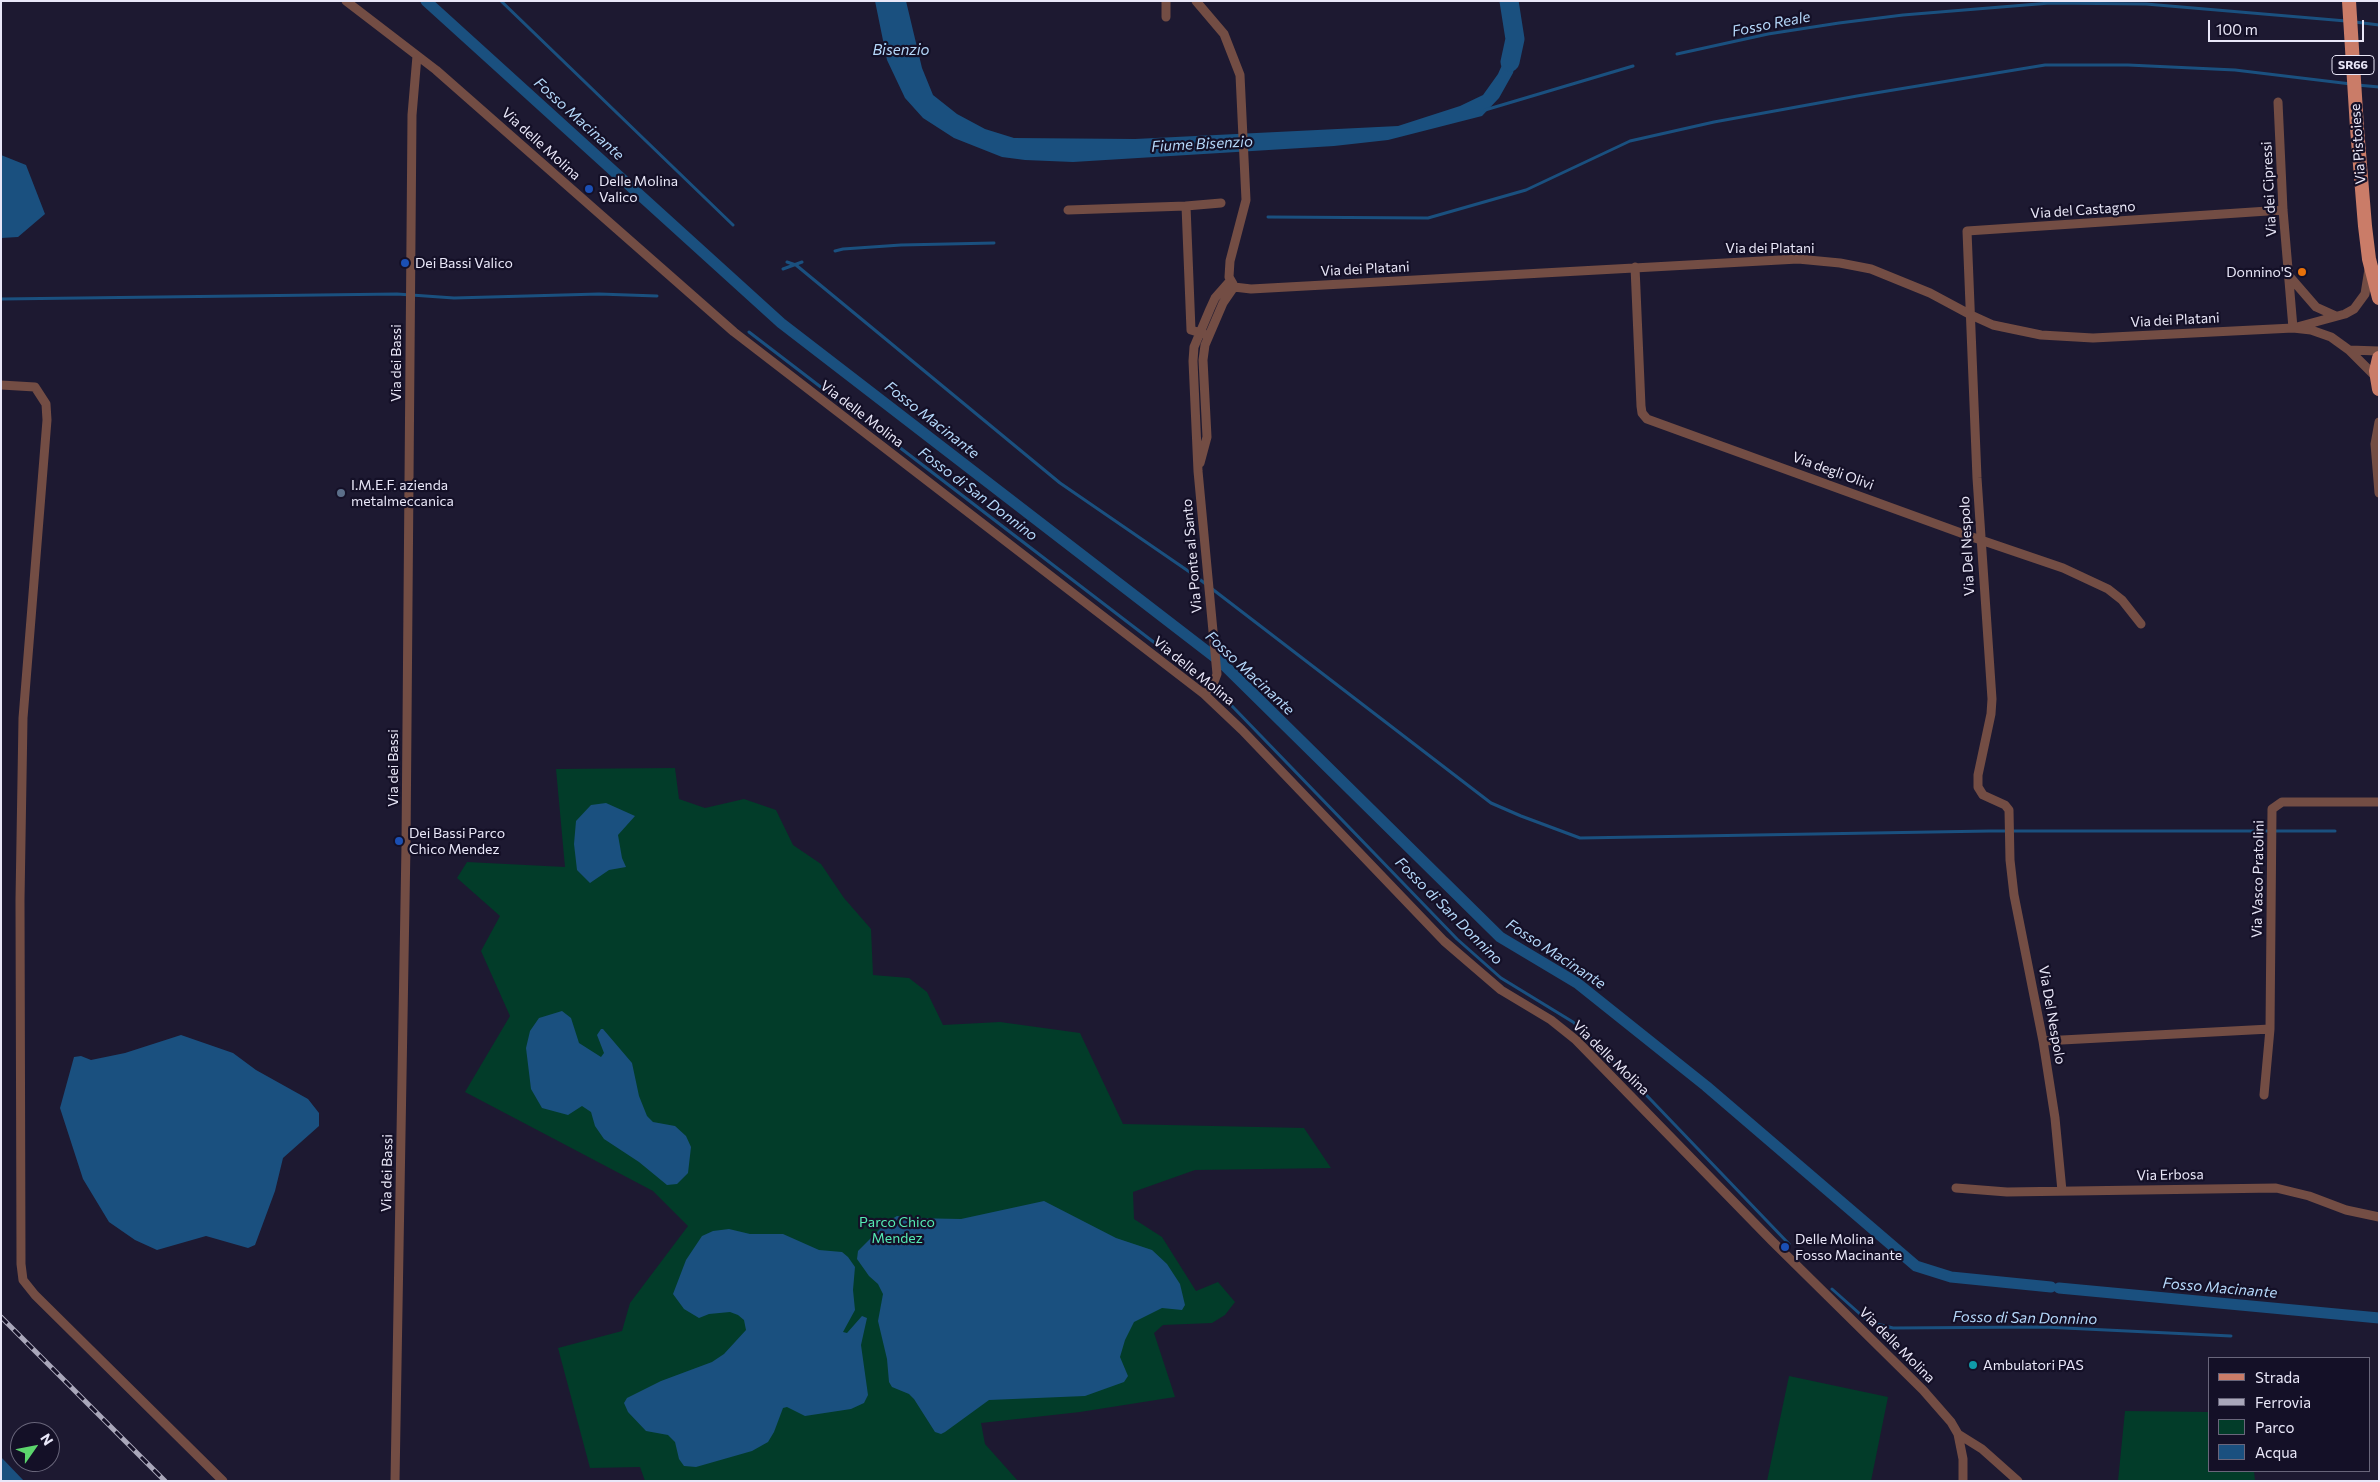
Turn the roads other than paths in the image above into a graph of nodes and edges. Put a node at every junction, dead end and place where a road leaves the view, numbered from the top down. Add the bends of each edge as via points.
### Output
1 (346, 1) edge
2 (1166, 1) edge
3 (1196, 1) edge
4 (2349, 1) edge
5 (1166, 17) dead end
6 (417, 56) junction
7 (2278, 102) dead end
8 (1221, 203) dead end
9 (1186, 206) junction
10 (1068, 210) dead end
11 (2283, 210) junction
12 (2369, 259) junction
13 (1635, 267) junction
14 (2288, 275) junction
15 (1232, 284) junction
16 (2378, 291) edge
17 (1971, 315) junction
18 (2338, 316) junction
19 (2293, 328) junction
20 (1204, 334) junction
21 (2349, 350) junction
22 (2379, 351) edge
23 (2379, 358) edge
24 (2377, 383) edge
25 (1, 384) edge
26 (2379, 422) edge
27 (2378, 461) edge
28 (2379, 493) edge
29 (1980, 540) junction
30 (2141, 624) dead end
31 (1204, 694) junction
32 (2379, 802) edge
33 (2270, 1029) junction
34 (2043, 1041) junction
35 (2264, 1095) dead end
36 (1956, 1188) dead end
37 (2062, 1191) junction
38 (2379, 1217) edge
39 (1958, 1434) junction
40 (223, 1481) edge
41 (395, 1481) edge
42 (1963, 1481) edge
43 (2018, 1481) edge

1 - 6 street, Via delle Molina
2 - 5 street
3 - 15 street via 1224,34 1240,75 1246,200 1230,261
4 - 12 main road, Via Pistoiese / SR66
6 - 31 street, Via delle Molina via 734,332
6 - 41 street, Via dei Bassi via 412,115 406,845
7 - 11 street, Via dei Cipressi
8 - 9 street
9 - 10 street
9 - 20 street via 1191,330
11 - 14 street, Via dei Cipressi
11 - 17 street, Via del Castagno via 1968,231
12 - 16 main road, Via Pistoiese / SR66
12 - 18 street, Via dei Platani via 2363,298 2354,309
13 - 15 street, Via dei Platani via 1251,290
13 - 17 street, Via dei Platani via 1791,259 1840,263 1885,274
13 - 29 street, Via degli Olivi via 1644,416
14 - 18 street via 2316,307
14 - 19 street, Via dei Cipressi
15 - 20 street, Via Ponte al Santo
17 - 19 street, Via dei Platani via 2017,331 2074,338
17 - 29 street, Via Del Nespolo
18 - 19 street, Via dei Platani
19 - 21 street, Via dei Platani via 2321,332
20 - 31 street, Via Ponte al Santo via 1207,437 1198,471 1216,665 1214,682
21 - 22 street
21 - 24 street, Via dei Platani
23 - 24 main road
25 - 40 street via 35,387 46,404 47,420 23,718 20,900 21,1264 24,1280 35,1295
26 - 27 street via 2375,438
27 - 28 street
29 - 30 street, Via degli Olivi via 2100,584 2122,600
29 - 34 street, Via Del Nespolo via 1992,706 1978,786 1982,794 2005,805 2009,814 2014,895
31 - 39 street, Via delle Molina via 1444,941 1501,990 1576,1040 1923,1390
32 - 33 street, Via Vasco Pratolini via 2282,802 2272,809
33 - 34 street
33 - 35 street, Via Vasco Pratolini
34 - 37 street, Via Del Nespolo via 2056,1118
36 - 37 street, Via Erbosa via 2007,1192
37 - 38 street, Via Erbosa via 2276,1188
39 - 42 street, Via delle Molina
39 - 43 street, Via delle Molina via 1982,1449

